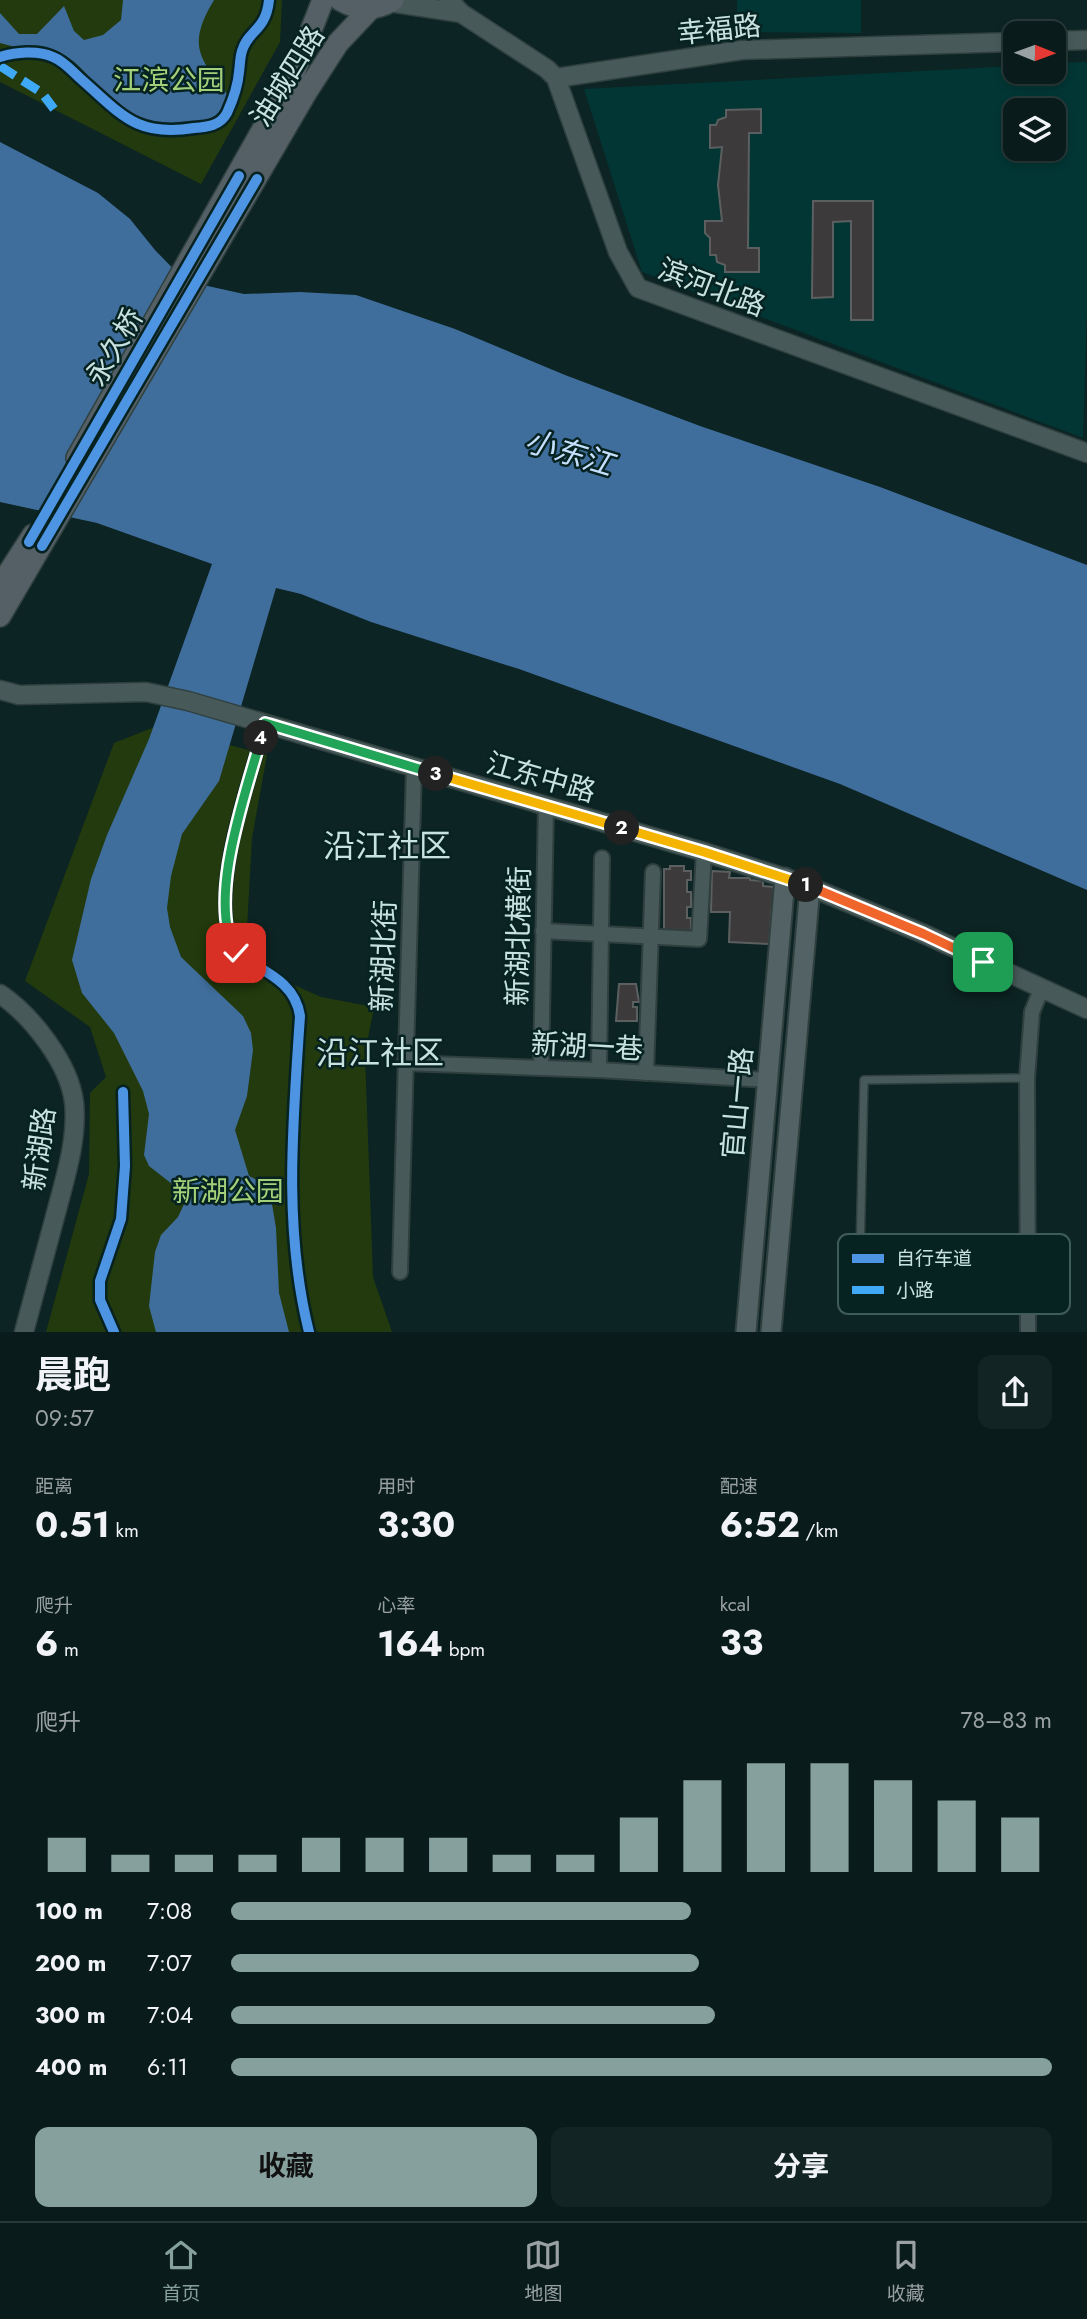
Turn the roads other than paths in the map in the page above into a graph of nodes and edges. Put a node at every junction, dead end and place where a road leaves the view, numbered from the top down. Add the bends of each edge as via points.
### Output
1 (323, 0) edge
2 (340, 0) edge
3 (384, 4) edge
4 (455, 6) edge
5 (1087, 40) edge
6 (1066, 41) edge
7 (1003, 42) edge
8 (556, 78) junction
9 (248, 177) junction
10 (1087, 453) edge
11 (36, 544) junction
12 (0, 586) edge
13 (0, 616) edge
14 (0, 690) edge
15 (414, 768) junction
16 (546, 806) junction
17 (704, 852) junction
18 (602, 858) dead end
19 (653, 872) dead end
20 (785, 878) junction
21 (810, 887) junction
22 (543, 931) junction
23 (601, 935) junction
24 (650, 937) junction
25 (777, 971) junction
26 (802, 973) junction
27 (1041, 990) junction
28 (0, 994) edge
29 (1087, 1010) edge
30 (404, 1063) junction
31 (541, 1068) junction
32 (598, 1070) junction
33 (646, 1073) junction
34 (1027, 1078) junction
35 (767, 1080) junction
36 (860, 1234) edge
37 (1027, 1234) edge
38 (400, 1272) dead end
39 (1028, 1314) edge
40 (24, 1332) edge
41 (746, 1332) edge
42 (771, 1332) edge
43 (1028, 1332) edge

1 - 9 main road, 油城四路
2 - 3 main road via 351,6
3 - 4 street
3 - 9 main road, 油城四路 via 338,43
4 - 8 street
5 - 6 street
7 - 8 street, 幸福路 via 742,50
8 - 10 street, 滨河北路 via 618,252 638,288
9 - 11 main road, 永久桥
11 - 12 main road
11 - 13 main road
14 - 15 street, 江东中路 via 19,695 146,692
15 - 16 street, 江东中路
15 - 30 street, 新湖北街
16 - 17 street, 江东中路
16 - 22 street, 新湖北横街
17 - 20 street, 江东中路
17 - 24 street via 699,939
18 - 23 street
19 - 24 street
20 - 21 street, 江东中路
20 - 25 main road, 官山一路
21 - 26 main road, 官山一路
21 - 27 street, 江东中路
22 - 23 street
22 - 31 street, 新湖北横街
23 - 24 street
23 - 32 street
24 - 33 street
25 - 26 main road
25 - 35 main road, 官山一路
26 - 42 main road, 官山一路
27 - 29 street, 江东中路
27 - 34 street via 1032,1013
28 - 40 street, 新湖路 via 15,1004 48,1043 74,1101 67,1169
30 - 31 street, 新湖一巷
30 - 38 street, 新湖北街
31 - 32 street, 新湖一巷
32 - 33 street, 新湖一巷
33 - 35 street, 新湖一巷
34 - 36 lane via 864,1080
34 - 37 street
35 - 41 main road, 官山一路
39 - 43 street

